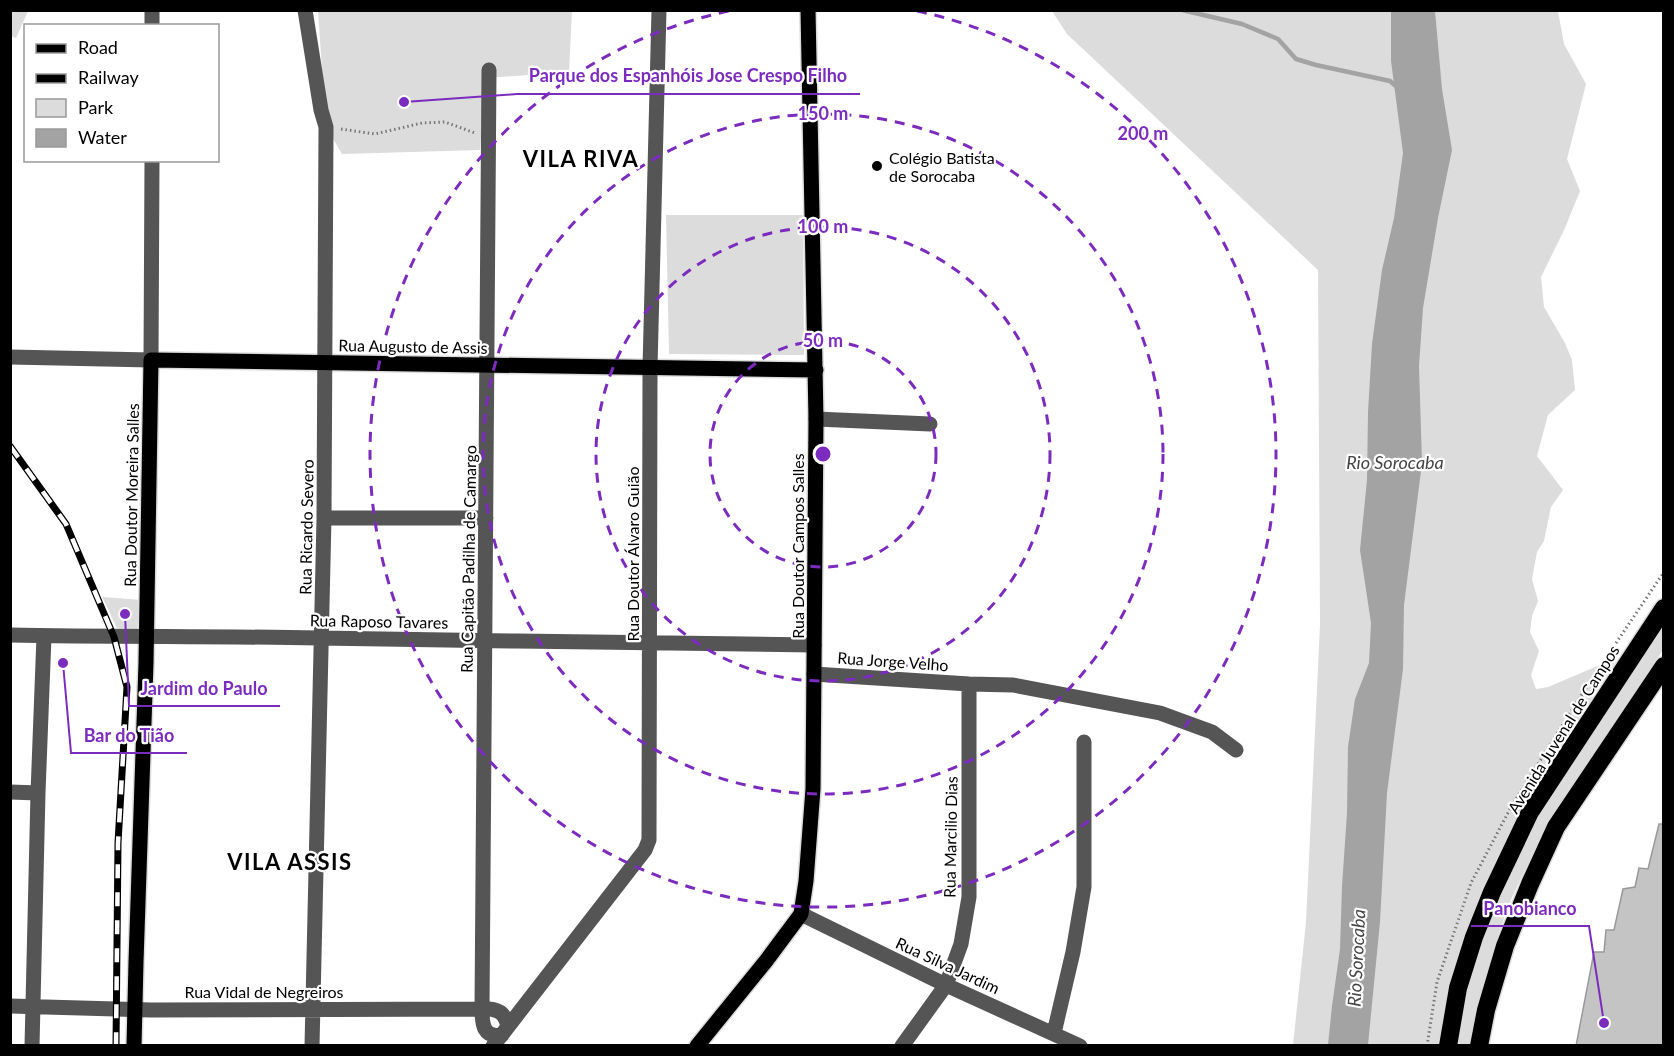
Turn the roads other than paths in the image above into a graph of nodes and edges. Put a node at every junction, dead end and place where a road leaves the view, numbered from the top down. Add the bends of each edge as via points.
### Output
1 (305, 10) edge
2 (659, 10) edge
3 (808, 10) edge
4 (489, 69) dead end
5 (152, 162) edge
6 (10, 357) edge
7 (151, 360) junction
8 (325, 362) junction
9 (487, 365) junction
10 (650, 368) junction
11 (816, 370) junction
12 (816, 419) junction
13 (930, 424) dead end
14 (324, 518) junction
15 (486, 518) junction
16 (1664, 608) edge
17 (10, 635) edge
18 (45, 636) junction
19 (147, 636) junction
20 (123, 637) junction
21 (322, 638) junction
22 (485, 640) junction
23 (649, 643) junction
24 (814, 645) junction
25 (146, 663) junction
26 (1664, 666) edge
27 (814, 674) junction
28 (969, 684) junction
29 (1084, 742) dead end
30 (1236, 750) dead end
31 (10, 792) edge
32 (38, 793) junction
33 (801, 914) junction
34 (946, 985) junction
35 (10, 1005) edge
36 (33, 1006) junction
37 (134, 1008) junction
38 (312, 1009) junction
39 (482, 1009) junction
40 (1054, 1033) junction
41 (501, 1036) edge
42 (32, 1046) edge
43 (134, 1046) edge
44 (312, 1046) edge
45 (697, 1046) edge
46 (902, 1046) edge
47 (1080, 1046) edge
48 (1448, 1046) edge
49 (1479, 1046) edge

1 - 8 street, Rua Ricardo Severo via 326,126
2 - 10 street, Rua Doutor Álvaro Guião
3 - 11 main road, Rua Doutor Campos Salles
4 - 9 street, Rua Capitão Padilha de Camargo
5 - 7 street, Rua Doutor Moreira Salles
6 - 7 street, Rua Augusto de Assis
7 - 8 main road, Rua Augusto de Assis
7 - 19 main road, Rua Doutor Moreira Salles
8 - 9 main road, Rua Augusto de Assis
8 - 14 street, Rua Ricardo Severo
9 - 10 main road, Rua Augusto de Assis
9 - 15 street, Rua Capitão Padilha de Camargo
10 - 11 main road, Rua Augusto de Assis
10 - 23 street, Rua Doutor Álvaro Guião
11 - 12 main road, Rua Doutor Campos Salles
12 - 13 street
12 - 24 main road, Rua Doutor Campos Salles
14 - 15 street
14 - 21 street, Rua Ricardo Severo
15 - 22 street, Rua Capitão Padilha de Camargo
16 - 48 highway, Avenida Juvenal de Campos via 1530,812 1474,937 1458,988
17 - 18 street, Rua Raposo Tavares
18 - 20 street, Rua Raposo Tavares
18 - 32 street
19 - 20 street, Rua Raposo Tavares
19 - 21 street, Rua Raposo Tavares
19 - 25 main road, Rua Doutor Moreira Salles
20 - 25 street via 136,644
21 - 22 street, Rua Raposo Tavares
21 - 38 street, Rua Ricardo Severo
22 - 23 street, Rua Raposo Tavares
22 - 39 street, Rua Capitão Padilha de Camargo
23 - 24 street, Rua Raposo Tavares
23 - 41 street, Rua Doutor Álvaro Guião via 649,840
24 - 27 main road, Rua Doutor Campos Salles
25 - 37 main road, Rua Doutor Moreira Salles
26 - 49 highway via 1556,827 1505,946
27 - 28 street, Rua Jorge Velho
27 - 33 main road, Rua Doutor Campos Salles via 813,789
28 - 30 street, Rua Jorge Velho via 1013,685 1160,714 1212,732
28 - 34 street, Rua Marcilio Dias via 969,897 961,944
29 - 40 street via 1084,887
31 - 32 street
32 - 36 street
33 - 34 street, Rua Silva Jardim
33 - 45 main road, Rua Doutor Campos Salles
34 - 40 street, Rua Silva Jardim
34 - 46 street, Rua Marcilio Dias
35 - 36 street, Rua Vidal de Negreiros
36 - 37 street, Rua Vidal de Negreiros
36 - 42 street
37 - 38 street, Rua Vidal de Negreiros
37 - 43 main road, Rua Doutor Moreira Salles
38 - 39 street, Rua Vidal de Negreiros
38 - 44 street, Rua Ricardo Severo
39 - 41 street, Rua Capitão Padilha de Camargo via 485,1029 491,1035
40 - 47 street, Rua Silva Jardim

